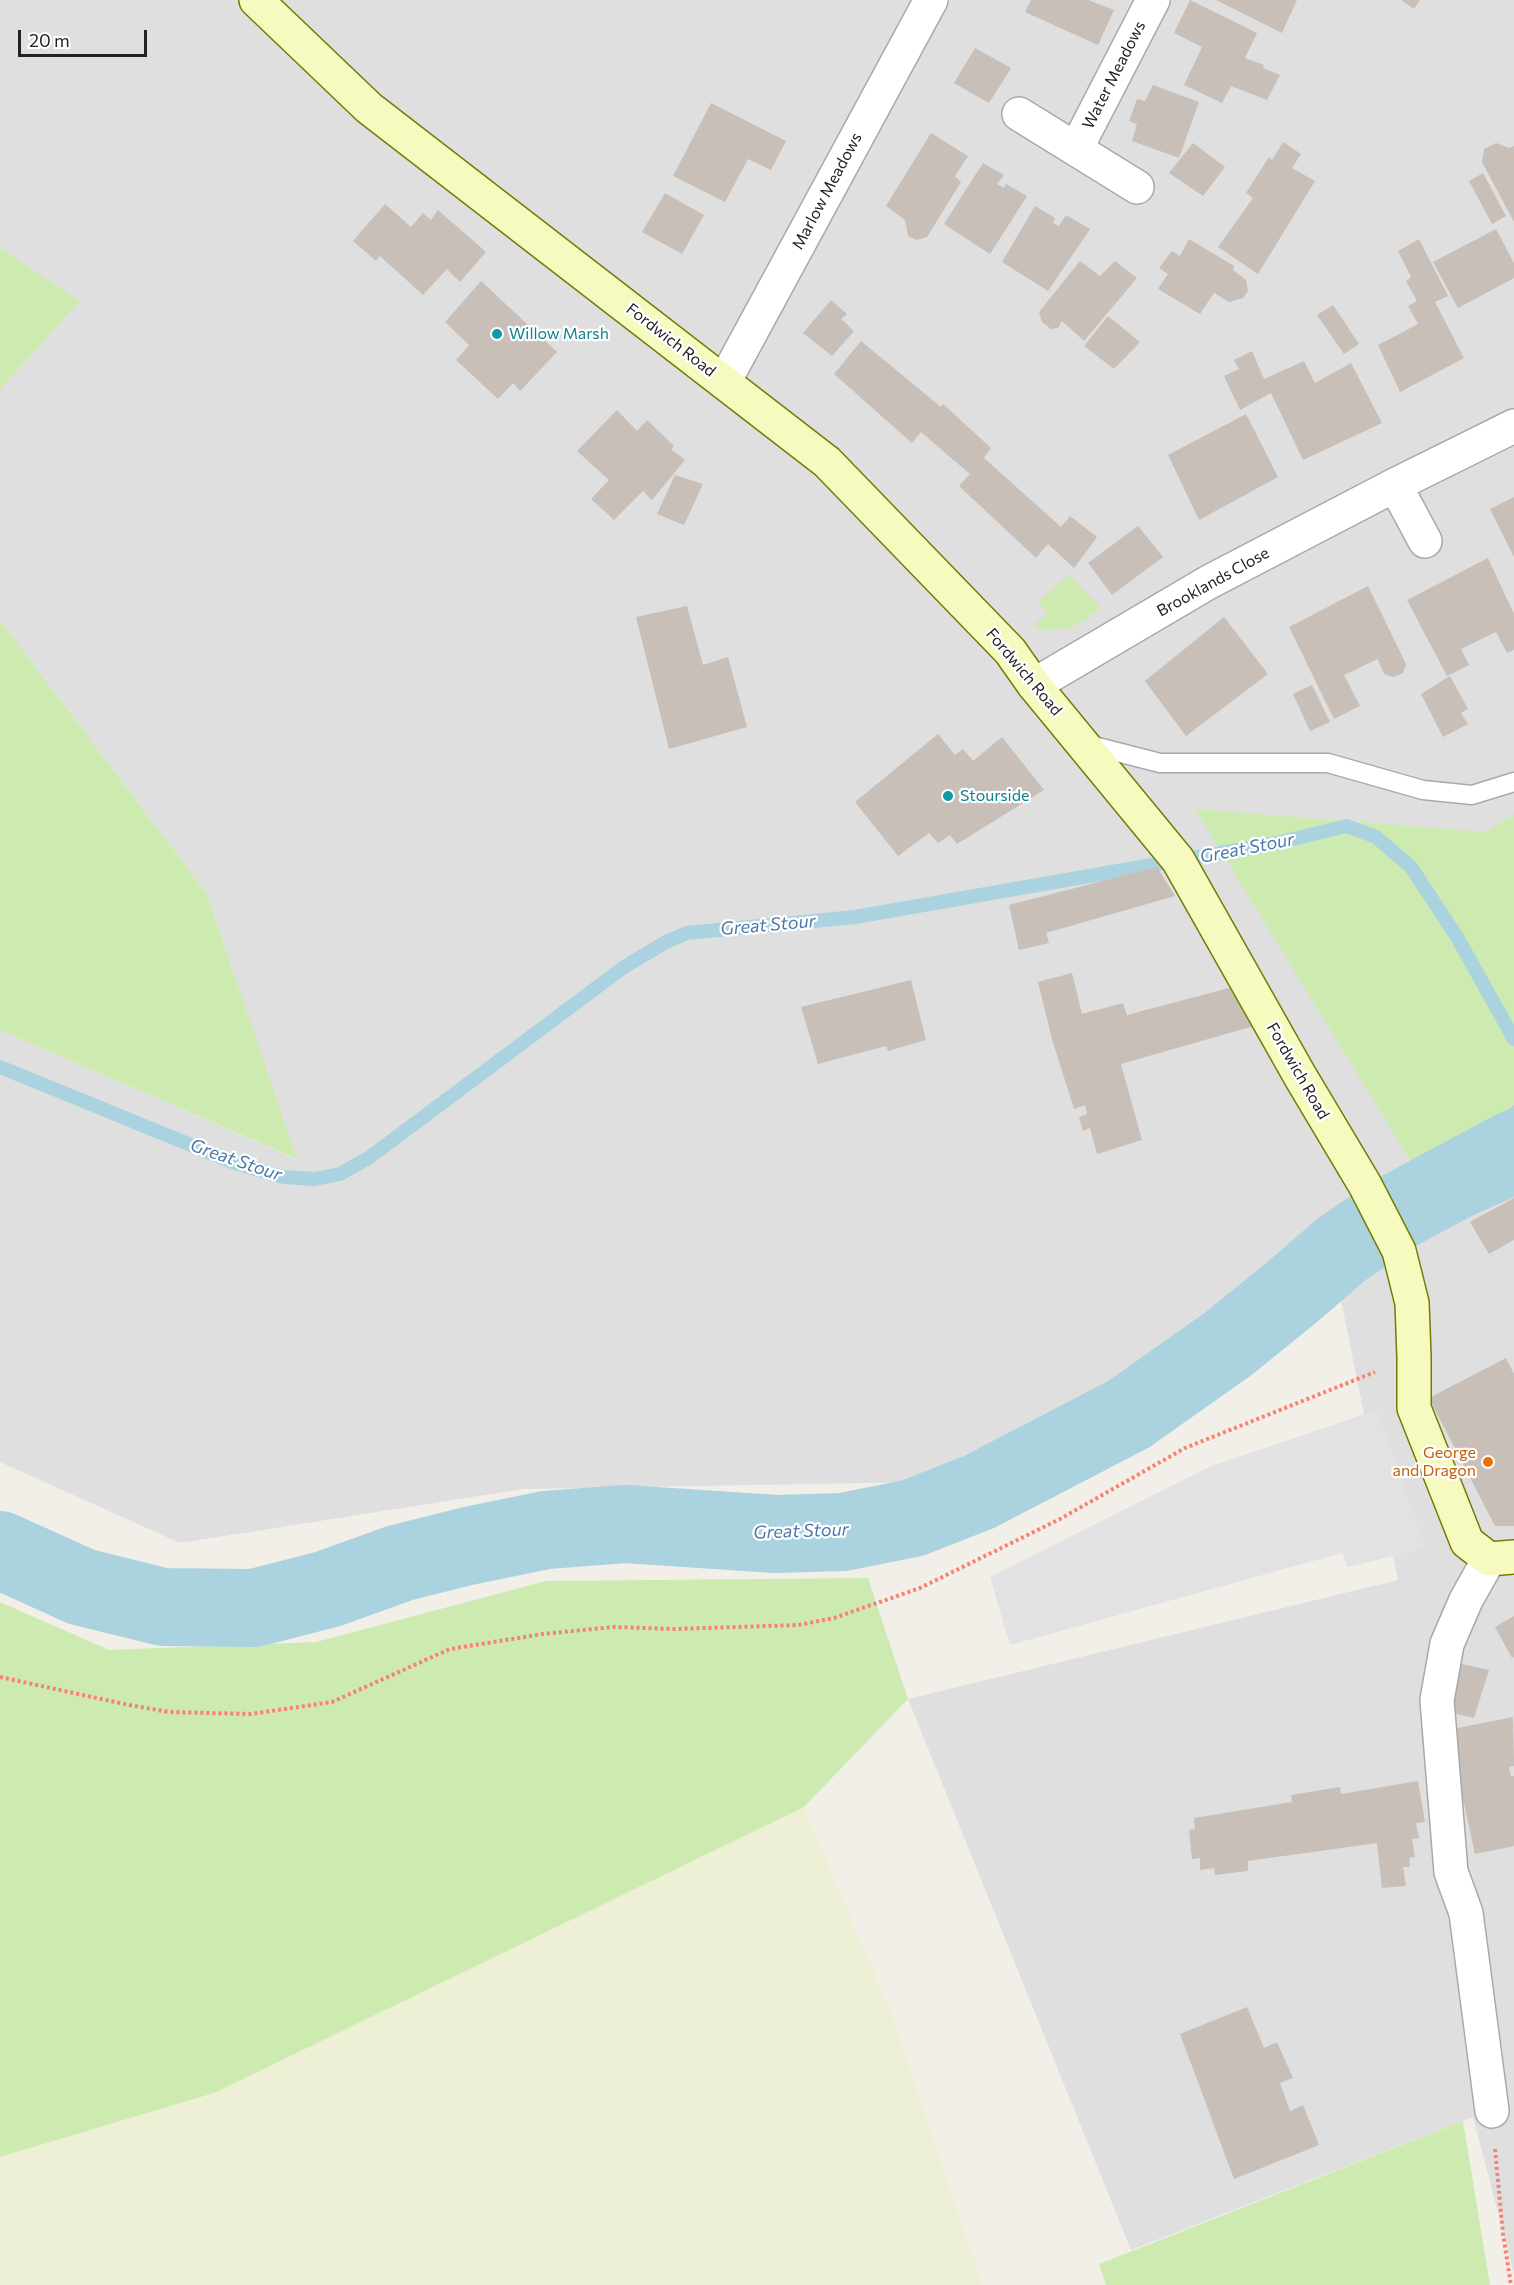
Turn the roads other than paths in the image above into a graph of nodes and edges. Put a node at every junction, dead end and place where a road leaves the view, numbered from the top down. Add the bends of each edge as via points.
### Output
1 (256, 0) edge
2 (931, 0) edge
3 (1153, 0) edge
4 (1019, 114) dead end
5 (1076, 149) junction
6 (1137, 187) dead end
7 (724, 381) junction
8 (1514, 426) edge
9 (1395, 485) junction
10 (1425, 541) dead end
11 (1034, 685) junction
12 (1084, 744) junction
13 (1514, 782) edge
14 (1501, 1558) edge
15 (1492, 2111) road end

1 - 7 street, Fordwich Road via 369,108
2 - 7 street, Marlow Meadows
3 - 5 street, Water Meadows
4 - 5 street, Water Meadows
5 - 6 street, Water Meadows
7 - 11 street, Fordwich Road via 827,462 1010,651
8 - 9 street, Brooklands Close
9 - 10 street
9 - 11 street, Brooklands Close via 1209,582
11 - 12 street, Fordwich Road
12 - 13 lane via 1160,764 1328,763 1423,790 1472,795
12 - 14 street, Fordwich Road via 1178,860 1399,1251 1412,1303 1414,1408 1467,1542
14 - 15 street via 1466,1600 1448,1644 1437,1700 1451,1872 1466,1913

